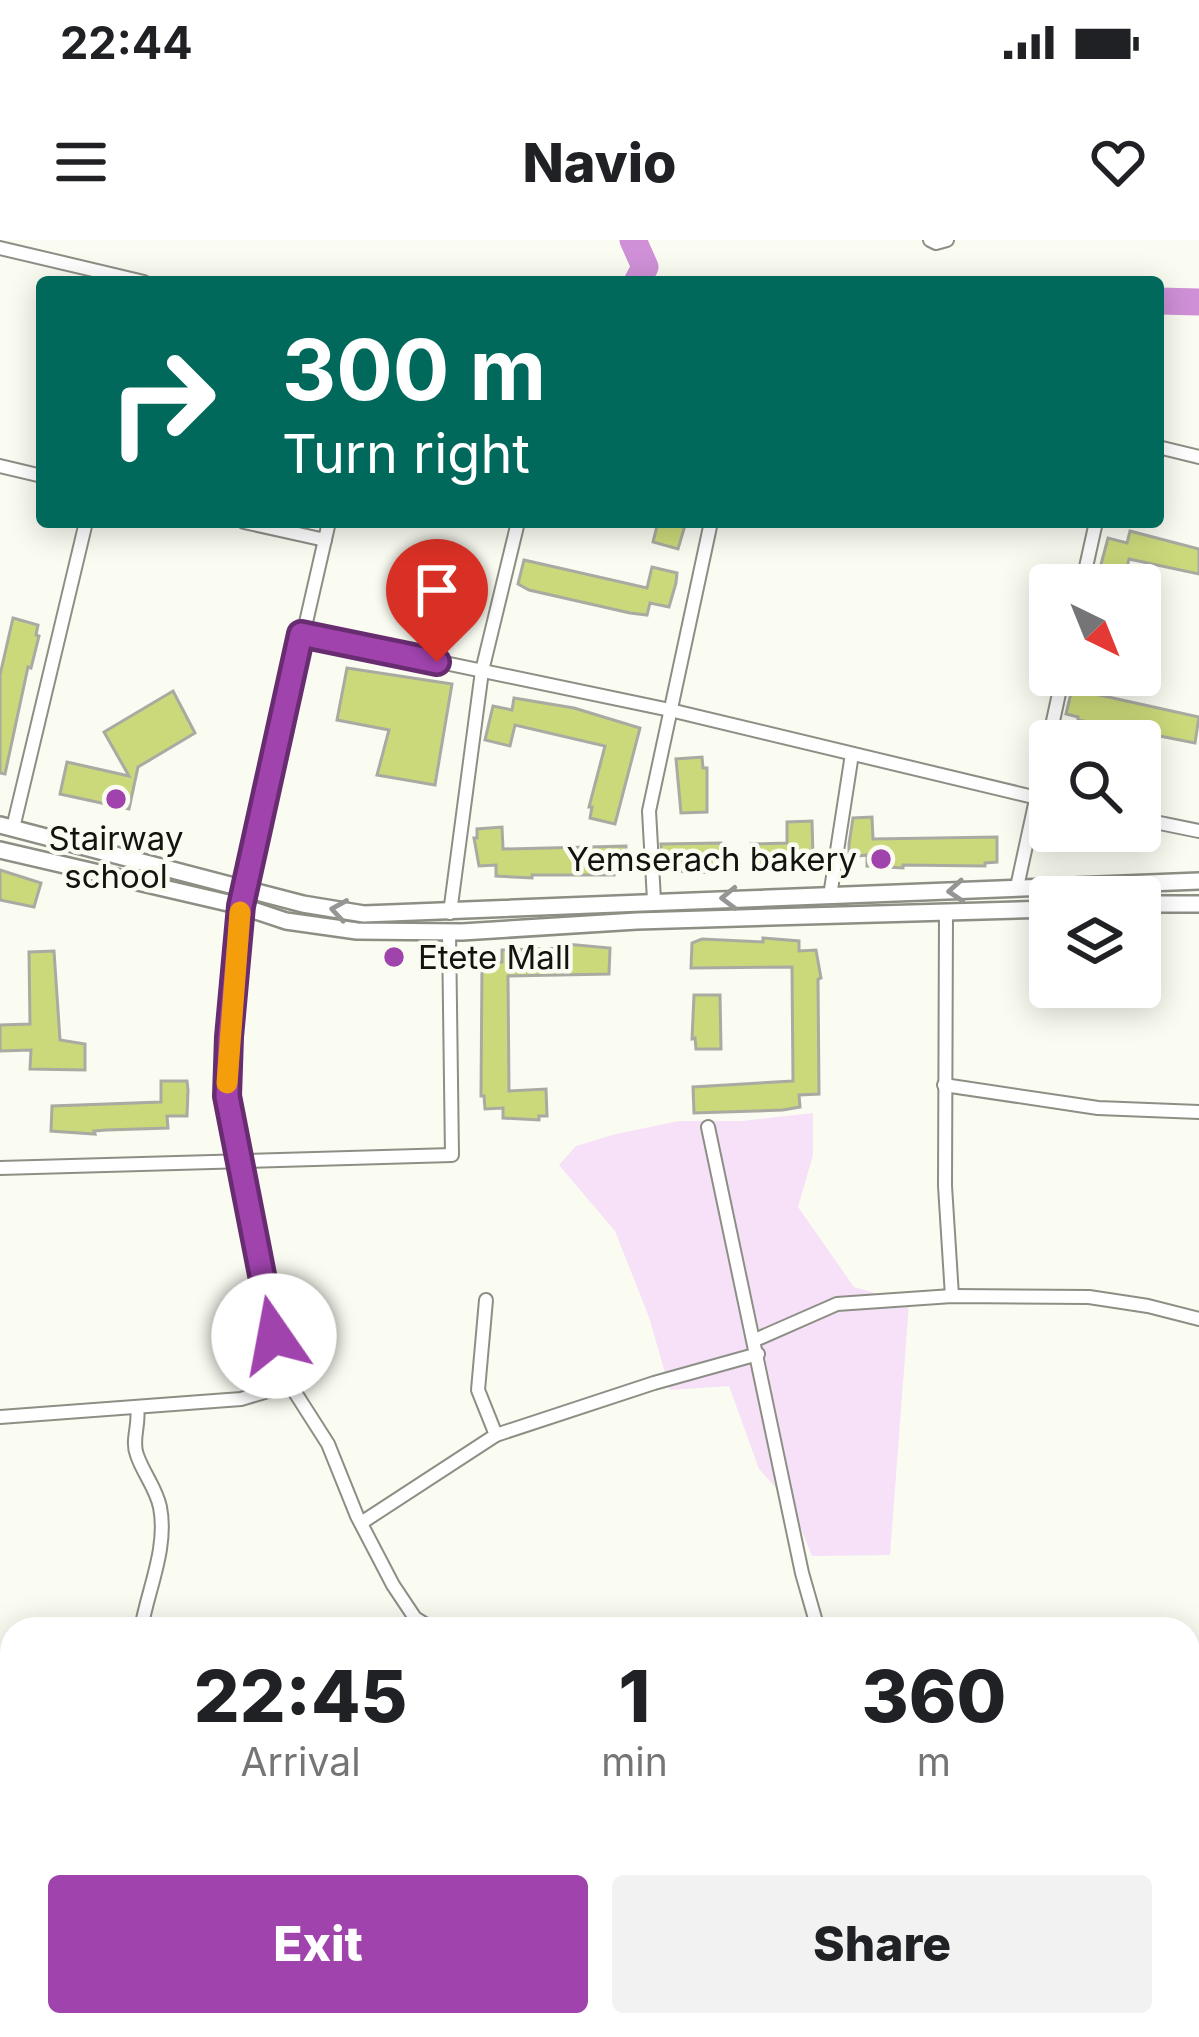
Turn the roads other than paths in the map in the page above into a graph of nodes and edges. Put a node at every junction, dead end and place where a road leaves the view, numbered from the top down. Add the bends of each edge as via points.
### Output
1 (930, 240) edge
2 (947, 240) edge
3 (0, 248) edge
4 (117, 276) edge
5 (1164, 448) edge
6 (1199, 457) edge
7 (0, 466) edge
8 (36, 475) edge
9 (84, 528) edge
10 (271, 528) edge
11 (328, 528) edge
12 (517, 528) edge
13 (710, 528) edge
14 (1095, 528) edge
15 (325, 540) junction
16 (1087, 564) edge
17 (301, 634) junction
18 (482, 671) junction
19 (670, 710) junction
20 (852, 754) junction
21 (1029, 797) edge
22 (1161, 823) edge
23 (6, 826) edge
24 (1199, 831) edge
25 (1029, 846) edge
26 (0, 850) edge
27 (1199, 881) edge
28 (1017, 886) junction
29 (891, 895) junction
30 (830, 896) junction
31 (244, 898) junction
32 (655, 900) junction
33 (1161, 904) edge
34 (1199, 904) edge
35 (1029, 910) edge
36 (451, 913) junction
37 (946, 913) junction
38 (890, 914) junction
39 (448, 932) junction
40 (944, 1085) junction
41 (1199, 1112) edge
42 (708, 1126) dead end
43 (243, 1162) junction
44 (0, 1168) edge
45 (952, 1296) junction
46 (486, 1300) dead end
47 (1199, 1319) edge
48 (756, 1347) junction
49 (288, 1385) junction
50 (137, 1408) junction
51 (0, 1418) edge
52 (496, 1435) junction
53 (361, 1523) junction
54 (144, 1617) edge
55 (414, 1617) edge
56 (815, 1617) edge

1 - 2 street
3 - 4 street
5 - 6 street
7 - 8 street
9 - 23 street
10 - 15 street
11 - 15 street
12 - 18 street
13 - 19 street
14 - 16 street
15 - 17 street
17 - 18 street
17 - 31 street
18 - 19 street
18 - 36 street
19 - 20 street
19 - 32 street via 649,811
20 - 21 street
20 - 30 street
22 - 24 street
23 - 31 street
25 - 28 street
26 - 31 street
27 - 28 street
28 -> 29 street
29 - 30 street
29 - 38 street
30 -> 32 street
36 -> 31 street via 338,911
31 - 39 street via 320,927
31 - 43 street via 227,1096
32 - 36 street
33 - 34 street
35 - 37 street
37 - 38 street
37 - 40 street
38 - 39 street
39 - 43 street via 452,1155
40 - 41 street via 1098,1108
40 - 45 street
42 - 48 street
43 - 44 street
43 - 49 street
45 - 47 street via 1089,1297
45 - 48 street via 837,1304
46 - 52 street via 478,1390
48 - 52 street
48 - 56 street
49 - 50 street via 241,1399
49 - 53 street via 328,1444
50 - 51 street
50 - 54 street via 136,1454 160,1505 162,1531
52 - 53 street
53 - 55 street

